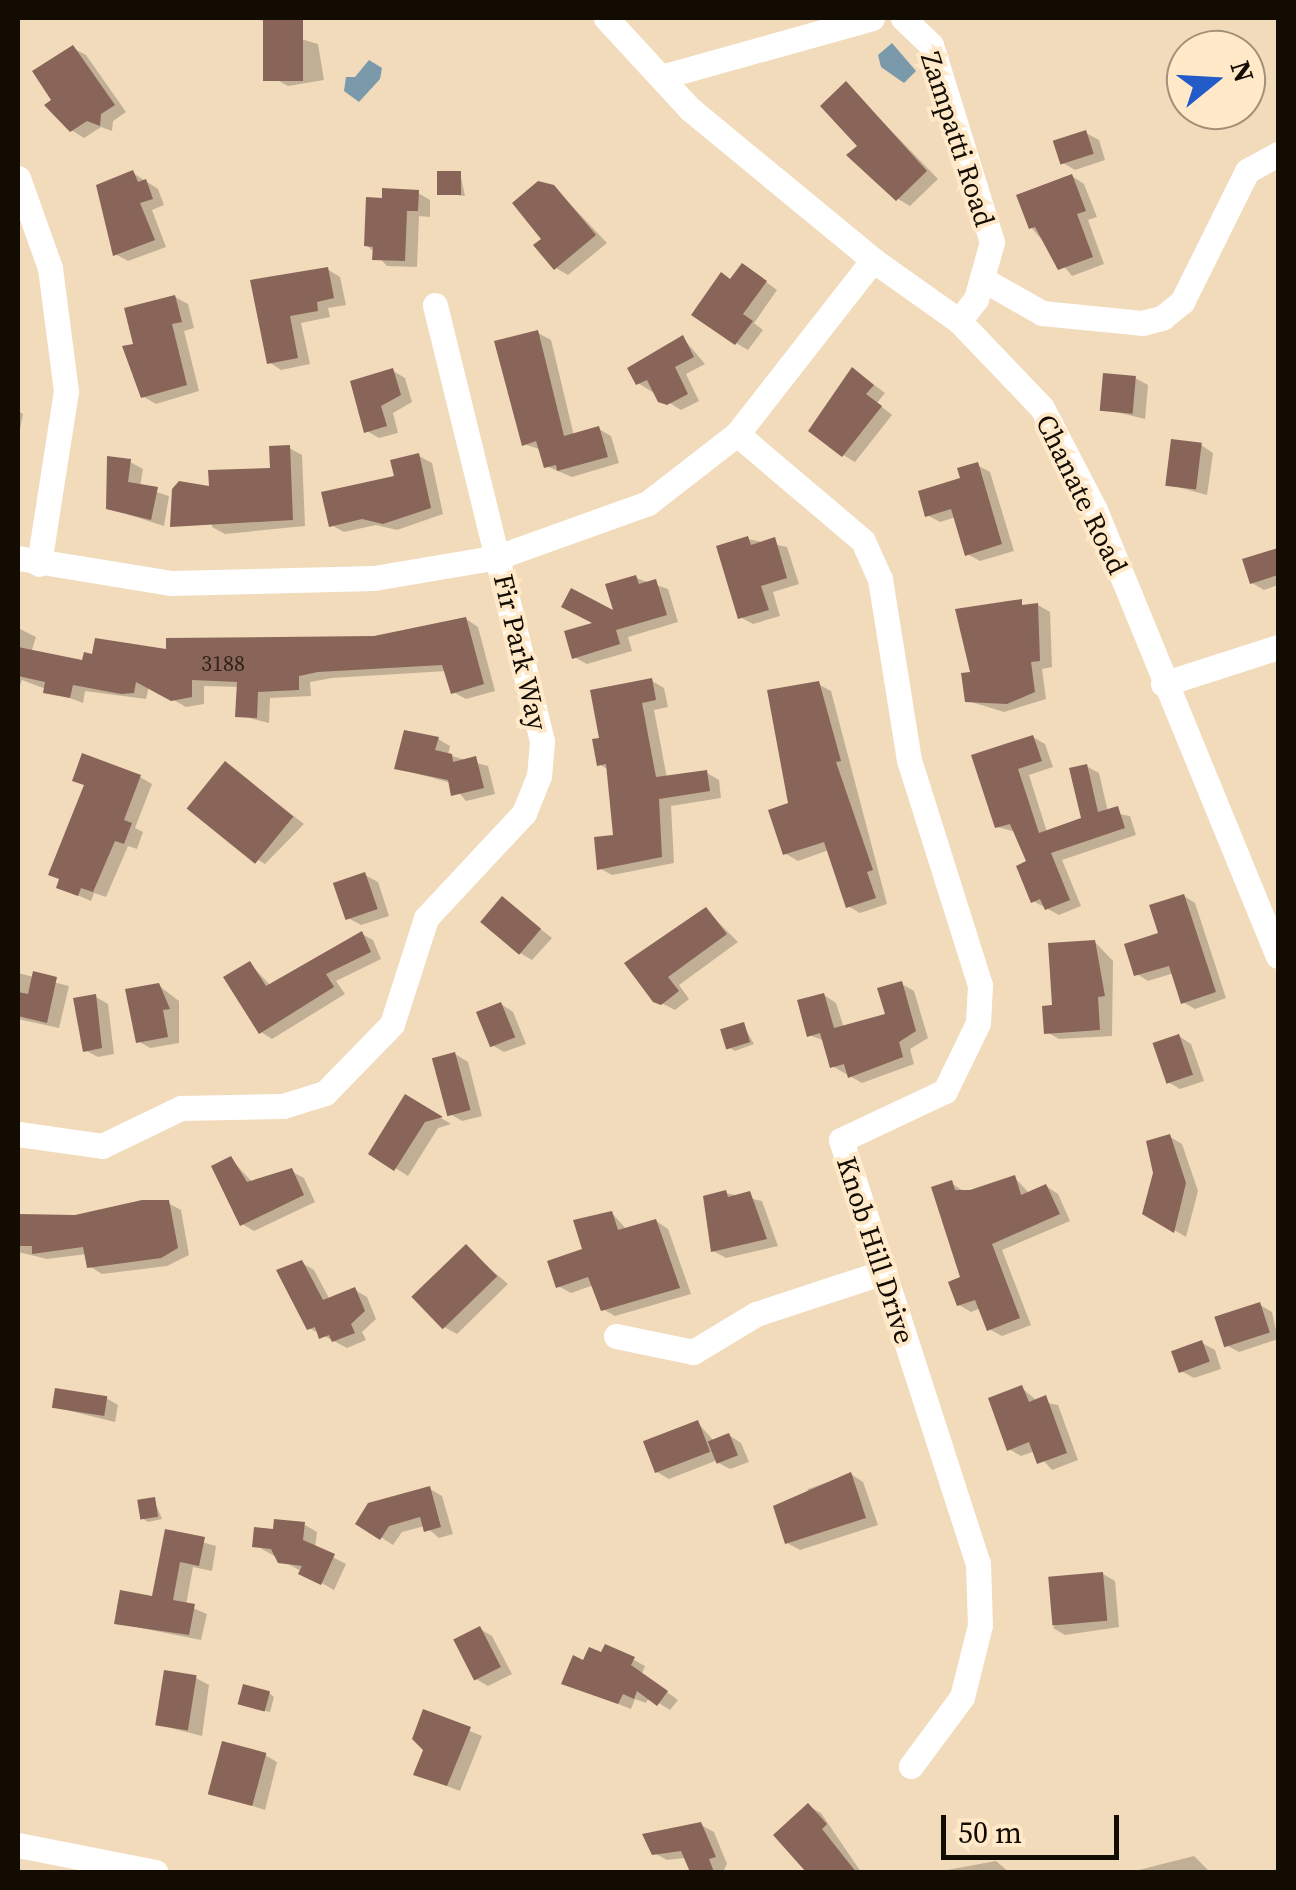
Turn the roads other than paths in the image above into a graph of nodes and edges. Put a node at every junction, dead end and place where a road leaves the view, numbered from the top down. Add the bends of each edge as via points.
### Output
1 (606, 18) edge
2 (872, 18) edge
3 (903, 18) edge
4 (661, 77) junction
5 (1278, 154) edge
6 (18, 178) edge
7 (873, 260) junction
8 (984, 280) junction
9 (435, 305) dead end
10 (959, 321) junction
11 (737, 434) junction
12 (498, 557) junction
13 (28, 561) edge
14 (1278, 647) edge
15 (1163, 684) junction
16 (1278, 956) edge
17 (18, 1134) edge
18 (884, 1272) junction
19 (616, 1336) dead end
20 (911, 1766) dead end
21 (18, 1845) edge
22 (155, 1872) edge

1 - 4 street, Chanate Road
2 - 4 street
3 - 8 street, Zampatti Road via 931,45 987,224 992,242
4 - 7 street, Chanate Road
5 - 8 street via 1247,171 1182,302 1152,322 1042,313
6 - 13 street via 50,268 66,391
7 - 10 street, Chanate Road
7 - 11 street
8 - 10 street, Zampatti Road
9 - 12 street, Fir Park Way
10 - 15 street, Chanate Road via 1042,408 1068,451
11 - 12 street via 648,503
11 - 18 street, Knob Hill Drive via 863,542 880,579 910,760 980,985 978,1023 945,1091 841,1140
12 - 13 street via 374,578 170,583
12 - 17 street, Fir Park Way via 535,703 539,776 524,813 426,918 392,1024 368,1055 325,1094 284,1106 181,1108 102,1146
14 - 15 street
15 - 16 street, Chanate Road
18 - 19 street via 756,1314 693,1352
18 - 20 street, Knob Hill Drive via 978,1563 980,1625 962,1696
21 - 22 street

